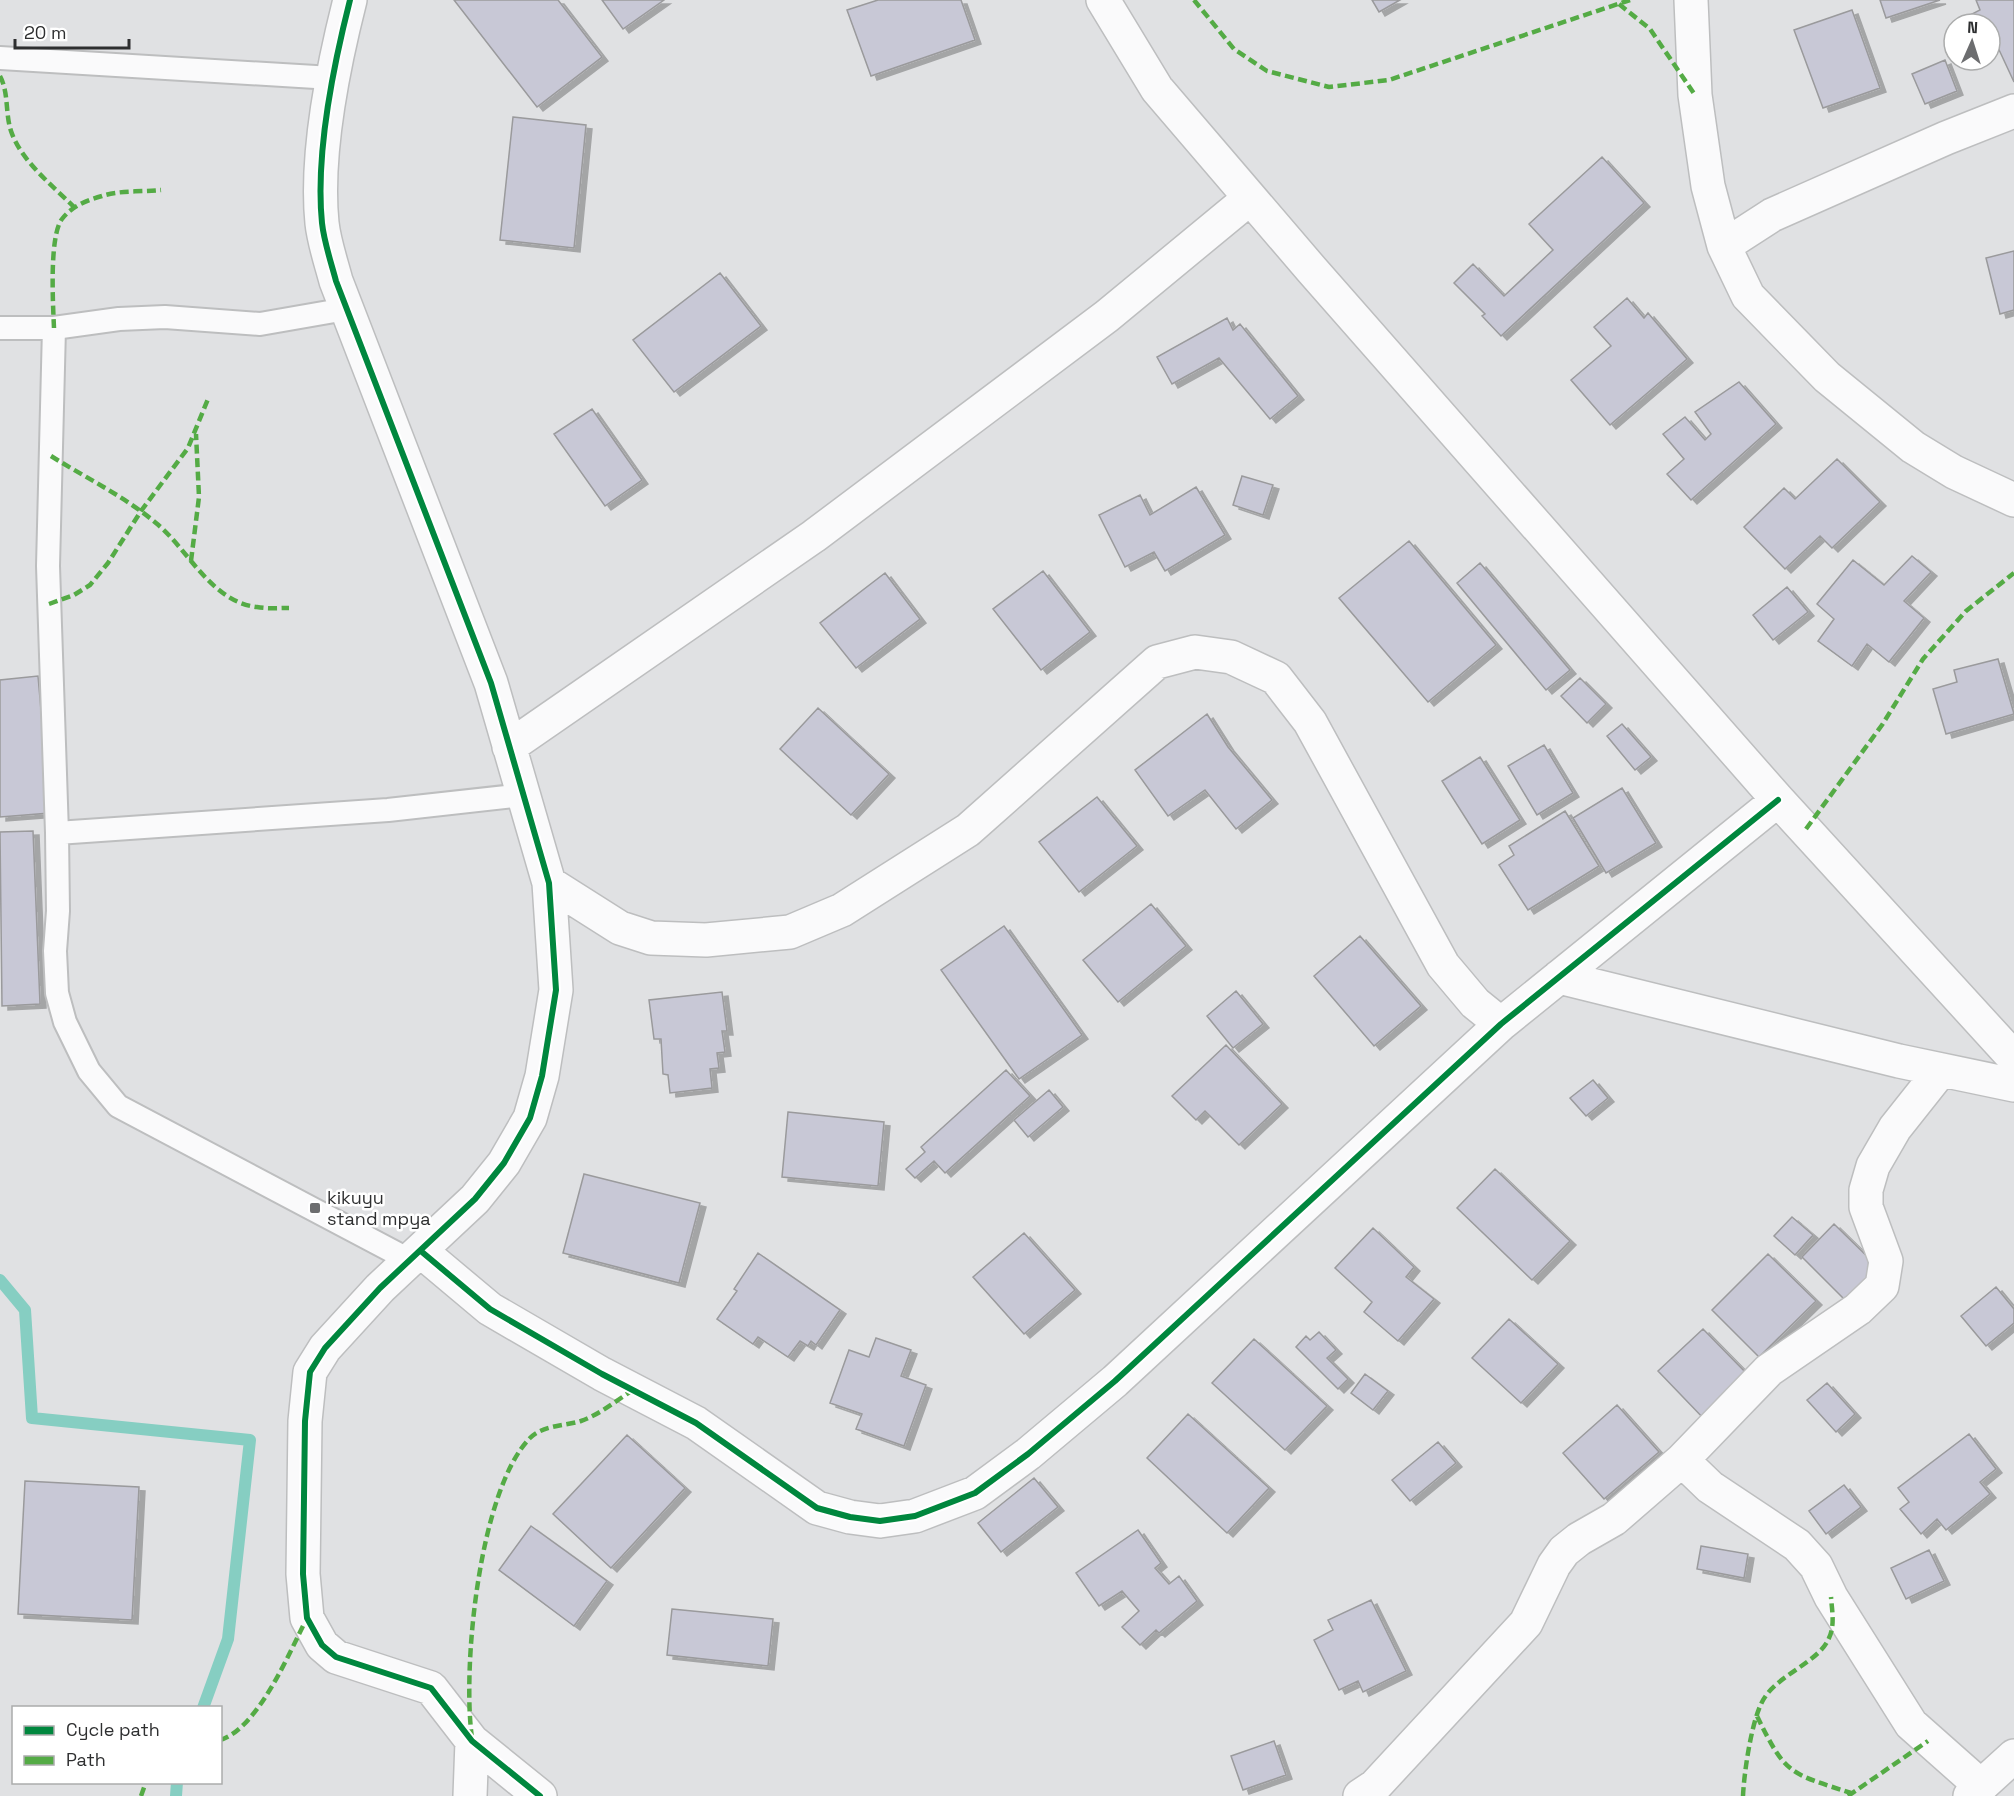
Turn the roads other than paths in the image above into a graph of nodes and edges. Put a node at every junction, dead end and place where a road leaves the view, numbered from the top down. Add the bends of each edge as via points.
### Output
1 (350, 0) edge
2 (1103, 0) edge
3 (1691, 0) edge
4 (0, 58) edge
5 (332, 78) junction
6 (2014, 111) edge
7 (1250, 198) junction
8 (1724, 246) junction
9 (346, 309) junction
10 (0, 328) edge
11 (54, 328) junction
12 (2014, 500) edge
13 (509, 747) junction
14 (523, 795) junction
15 (1778, 800) junction
16 (57, 833) junction
17 (549, 883) junction
18 (1559, 977) junction
19 (1501, 1023) junction
20 (2014, 1058) edge
21 (1941, 1070) junction
22 (2014, 1085) edge
23 (416, 1256) junction
24 (1682, 1460) junction
25 (472, 1741) junction
26 (2014, 1756) edge
27 (1975, 1791) edge
28 (1372, 1793) edge
29 (471, 1796) edge
30 (540, 1796) edge

1 - 5 main road
2 - 7 main road via 1157,89
3 - 8 main road via 1701,149
4 - 5 lane
5 - 9 main road via 322,159 322,224
6 - 8 main road via 1772,215
7 - 13 main road via 1107,316 813,536
7 - 15 main road
8 - 12 main road via 1748,296 1827,377 1913,447
9 - 11 lane via 260,324 165,317
9 - 13 main road via 491,683
10 - 11 lane
11 - 16 lane via 48,566
13 - 14 main road
14 - 16 lane via 388,810
14 - 17 main road
15 - 18 main road
15 - 20 main road
16 - 23 lane via 57,993 65,1022 89,1071 118,1106
17 - 19 main road via 620,928 651,938 706,940 790,932 842,910 968,830 1157,662 1195,652 1231,657 1276,678 1310,722 1443,965 1475,1003
17 - 23 main road via 556,990 542,1076 530,1118 504,1163 482,1190
18 - 19 main road
18 - 21 main road
19 - 23 main road via 1115,1381 975,1493 915,1516 880,1521 817,1508 696,1423 490,1310
21 - 22 main road
21 - 24 main road via 1895,1128 1873,1166 1866,1190 1866,1207 1886,1261 1882,1286 1858,1309 1768,1370
23 - 25 main road via 380,1288 325,1348 310,1372 305,1421 303,1562 307,1618 322,1645 336,1658 431,1688
24 - 27 main road via 1710,1487 1797,1545 1816,1566 1831,1597 1911,1724
24 - 28 main road via 1614,1519 1564,1551 1526,1623
25 - 29 main road
25 - 30 main road
26 - 27 main road

